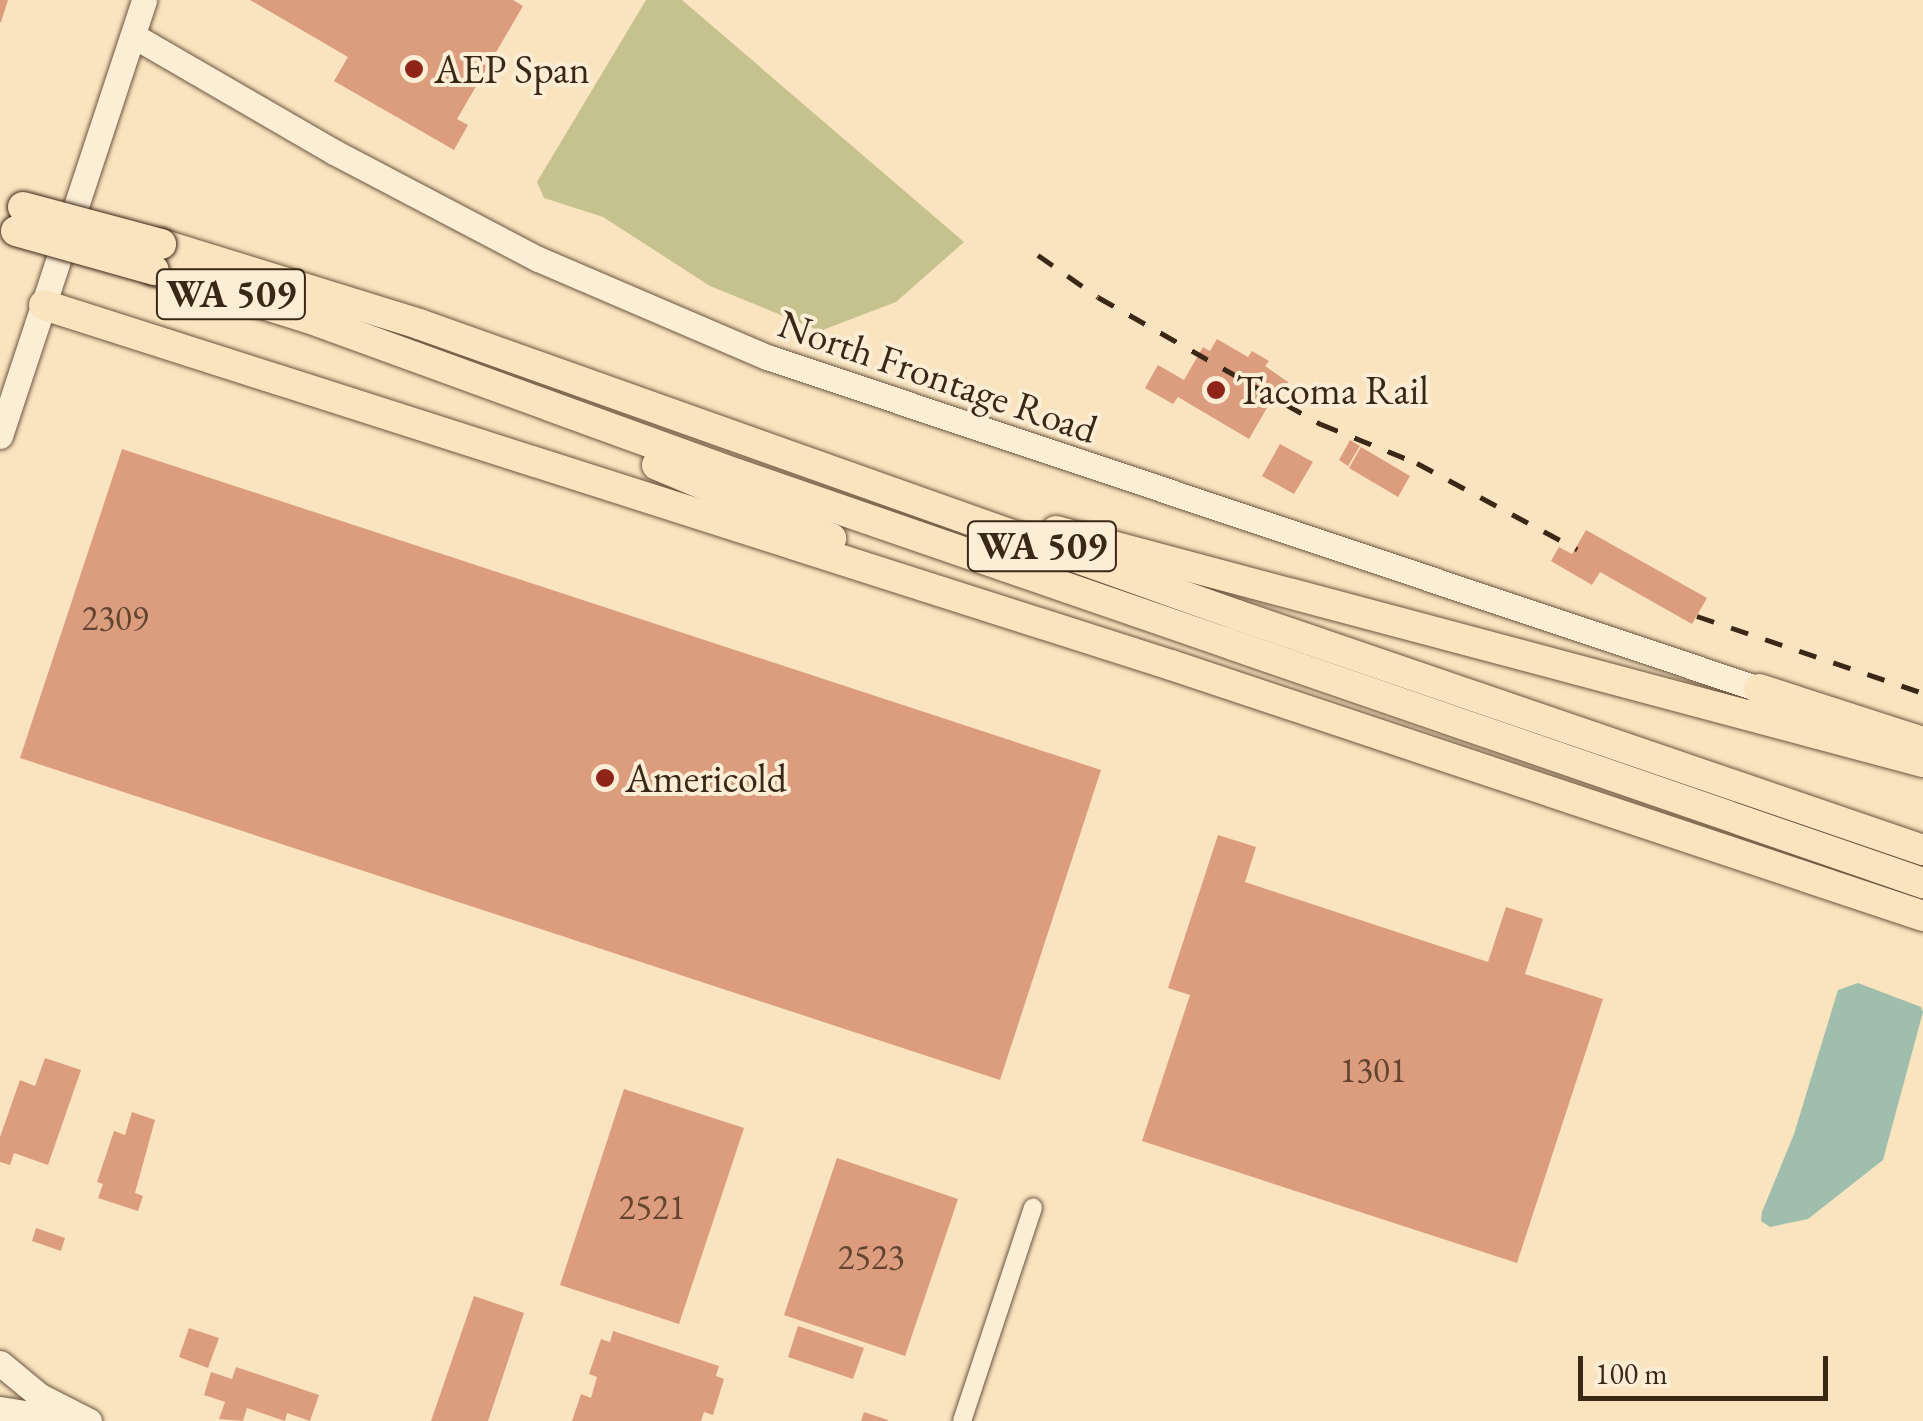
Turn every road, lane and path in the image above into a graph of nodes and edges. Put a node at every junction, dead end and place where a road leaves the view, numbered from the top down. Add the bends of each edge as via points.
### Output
1 (144, 0) edge
2 (134, 36) junction
3 (10, 216) edge
4 (158, 257) junction
5 (44, 304) junction
6 (308, 318) junction
7 (668, 413) junction
8 (0, 436) edge
9 (1172, 665) junction
10 (1760, 689) joint
11 (1923, 742) edge
12 (1923, 762) edge
13 (1923, 850) edge
14 (1923, 882) edge
15 (1923, 916) edge
16 (1033, 1207) dead end
17 (0, 1363) edge
18 (0, 1408) edge
19 (75, 1421) edge
20 (89, 1421) edge
21 (962, 1421) edge

1 - 2 street
2 - 5 street
2 - 10 street, North Frontage Road via 538,260 767,357
3 - 4 highway, WA 509, bridge
4 - 6 highway, WA 509
4 - 7 highway, WA 509 via 420,324
5 - 8 street
5 - 9 highway
6 - 9 highway via 864,552
6 - 14 highway, WA 509 via 737,474
7 - 12 highway via 1132,554
7 - 13 highway, WA 509
9 - 15 highway
10 - 11 highway
16 - 21 street
17 - 20 street via 40,1396
18 - 19 street

